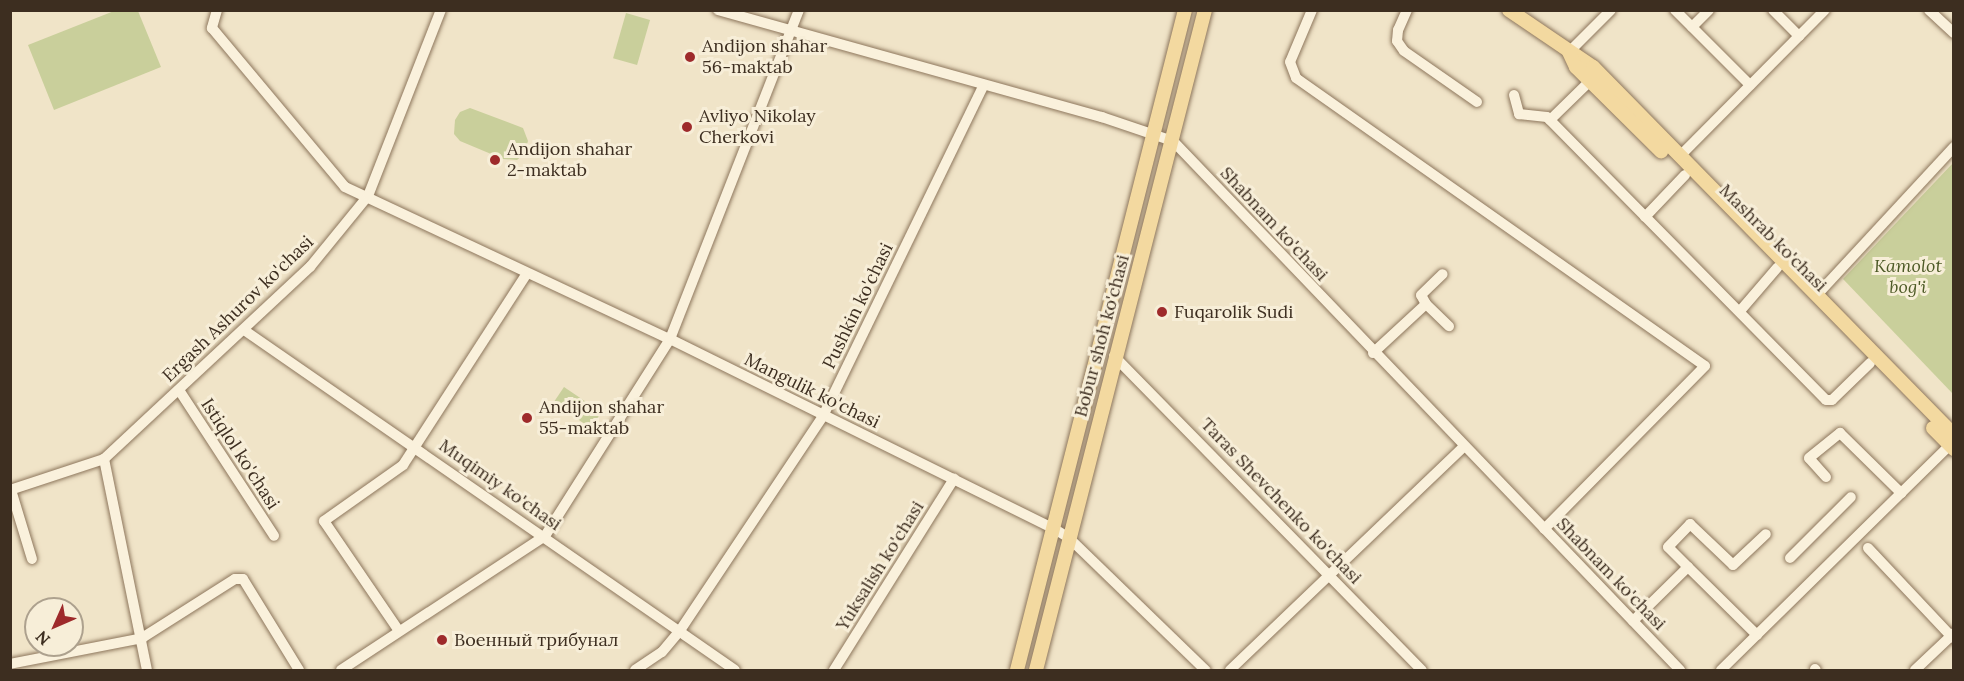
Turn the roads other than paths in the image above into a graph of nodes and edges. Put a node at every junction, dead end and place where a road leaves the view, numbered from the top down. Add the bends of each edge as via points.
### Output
1 (217, 10) edge
2 (441, 10) edge
3 (718, 10) edge
4 (799, 10) edge
5 (1185, 10) edge
6 (1205, 10) edge
7 (1312, 10) edge
8 (1407, 10) edge
9 (1509, 10) edge
10 (1611, 10) edge
11 (1675, 10) edge
12 (1709, 10) edge
13 (1773, 10) edge
14 (1825, 10) edge
15 (1929, 10) edge
16 (1692, 27) junction
17 (794, 31) junction
18 (1953, 33) edge
19 (1799, 36) junction
20 (1569, 52) junction
21 (1590, 81) junction
22 (1750, 85) junction
23 (983, 86) junction
24 (1514, 95) dead end
25 (1477, 102) dead end
26 (1550, 120) junction
27 (1153, 134) junction
28 (1173, 141) junction
29 (1953, 147) edge
30 (1679, 157) junction
31 (1685, 175) junction
32 (368, 196) junction
33 (1725, 209) junction
34 (1645, 217) junction
35 (1777, 268) junction
36 (1443, 274) dead end
37 (526, 275) junction
38 (1816, 296) junction
39 (1426, 304) junction
40 (1740, 311) junction
41 (1449, 326) dead end
42 (244, 330) junction
43 (670, 339) junction
44 (1373, 353) junction
45 (1114, 356) junction
46 (1870, 363) junction
47 (179, 390) junction
48 (823, 416) junction
49 (1952, 443) edge
50 (415, 446) junction
51 (1463, 447) junction
52 (104, 459) junction
53 (1826, 477) dead end
54 (954, 479) junction
55 (11, 490) edge
56 (1901, 493) junction
57 (1851, 497) dead end
58 (1053, 528) junction
59 (1544, 529) junction
60 (1766, 534) dead end
61 (274, 536) dead end
62 (545, 536) junction
63 (1069, 538) junction
64 (1868, 548) dead end
65 (32, 558) dead end
66 (1790, 558) dead end
67 (1688, 567) junction
68 (1331, 574) junction
69 (1634, 621) junction
70 (399, 631) junction
71 (679, 632) junction
72 (1757, 635) junction
73 (1953, 636) edge
74 (142, 638) junction
75 (10, 664) edge
76 (357, 666) edge
77 (147, 670) edge
78 (299, 670) edge
79 (341, 670) edge
80 (635, 670) edge
81 (735, 670) edge
82 (834, 670) edge
83 (1017, 670) edge
84 (1036, 670) edge
85 (1205, 670) edge
86 (1230, 670) edge
87 (1422, 670) edge
88 (1680, 670) edge
89 (1721, 670) edge
90 (1915, 670) edge

1 - 32 street, Mangulik ko'chasi via 212,28 345,187
2 - 32 street, Ergash Ashurov ko'chasi
3 - 17 street, Shabnam ko'chasi
4 - 17 street
5 - 27 main road, Bobur shoh ko'chasi
6 - 28 main road, Bobur shoh ko'chasi
7 - 59 street via 1290,62 1296,78 1706,367
8 - 25 street via 1397,41 1404,51
9 - 20 main road, Mashrab ko'chasi
10 - 20 street
11 - 16 street
12 - 16 street
13 - 19 street
14 - 19 street
15 - 18 street
16 - 22 street
17 - 23 street, Shabnam ko'chasi
17 - 43 street
19 - 22 street
20 - 21 main road, Mashrab ko'chasi
20 - 30 main road, Mashrab ko'chasi via 1593,67
21 - 26 street
21 - 31 main road, Mashrab ko'chasi
22 - 30 street
23 - 27 street, Shabnam ko'chasi
23 - 48 street, Pushkin ko'chasi
24 - 26 street via 1519,114
26 - 34 street
27 - 28 street, Shabnam ko'chasi
27 - 58 main road, Bobur shoh ko'chasi
28 - 44 street, Shabnam ko'chasi
28 - 45 main road, Bobur shoh ko'chasi
29 - 38 street
30 - 33 main road, Mashrab ko'chasi
31 - 33 main road, Mashrab ko'chasi
31 - 34 street
32 - 37 street, Mangulik ko'chasi
32 - 42 street, Ergash Ashurov ko'chasi via 310,267
33 - 35 main road, Mashrab ko'chasi
33 - 38 main road, Mashrab ko'chasi
34 - 40 street
35 - 40 street
35 - 46 main road, Mashrab ko'chasi
36 - 39 street via 1421,295
37 - 43 street, Mangulik ko'chasi
37 - 50 street
38 - 49 main road, Mashrab ko'chasi
39 - 41 street
39 - 44 street
40 - 46 street via 1826,400 1832,400
42 - 47 street, Ergash Ashurov ko'chasi
42 - 50 street, Muqimiy ko'chasi
43 - 48 street, Mangulik ko'chasi
43 - 62 street
44 - 51 street, Shabnam ko'chasi
45 - 63 main road, Bobur shoh ko'chasi
45 - 68 street, Taras Shevchenko ko'chasi
46 - 49 main road, Mashrab ko'chasi
47 - 52 street, Ergash Ashurov ko'chasi
47 - 61 street, Istiqlol ko'chasi
48 - 54 street, Mangulik ko'chasi
48 - 71 street, Pushkin ko'chasi
49 - 56 street
50 - 62 street, Muqimiy ko'chasi
50 - 70 street via 403,465 324,522
51 - 59 street, Shabnam ko'chasi
51 - 68 street
52 - 55 street, Ergash Ashurov ko'chasi
52 - 74 street
53 - 56 street via 1809,458 1840,433
54 - 58 street, Mangulik ko'chasi
54 - 82 street, Yuksalish ko'chasi
55 - 65 street
56 - 72 street
57 - 66 street
58 - 63 street, Mangulik ko'chasi
58 - 83 main road, Bobur shoh ko'chasi
59 - 69 street, Shabnam ko'chasi
60 - 67 street via 1733,565 1690,524 1668,546
62 - 70 street
62 - 71 street, Muqimiy ko'chasi
63 - 84 main road, Bobur shoh ko'chasi
63 - 85 street, Mangulik ko'chasi
64 - 73 street
67 - 69 street
67 - 72 street
68 - 86 street
68 - 87 street, Taras Shevchenko ko'chasi
69 - 88 street, Shabnam ko'chasi
70 - 76 street
71 - 80 street, Pushkin ko'chasi via 662,652
71 - 81 street, Muqimiy ko'chasi
72 - 89 street
73 - 90 street
74 - 75 street
74 - 77 street
74 - 78 street via 235,579 243,579
76 - 79 street

